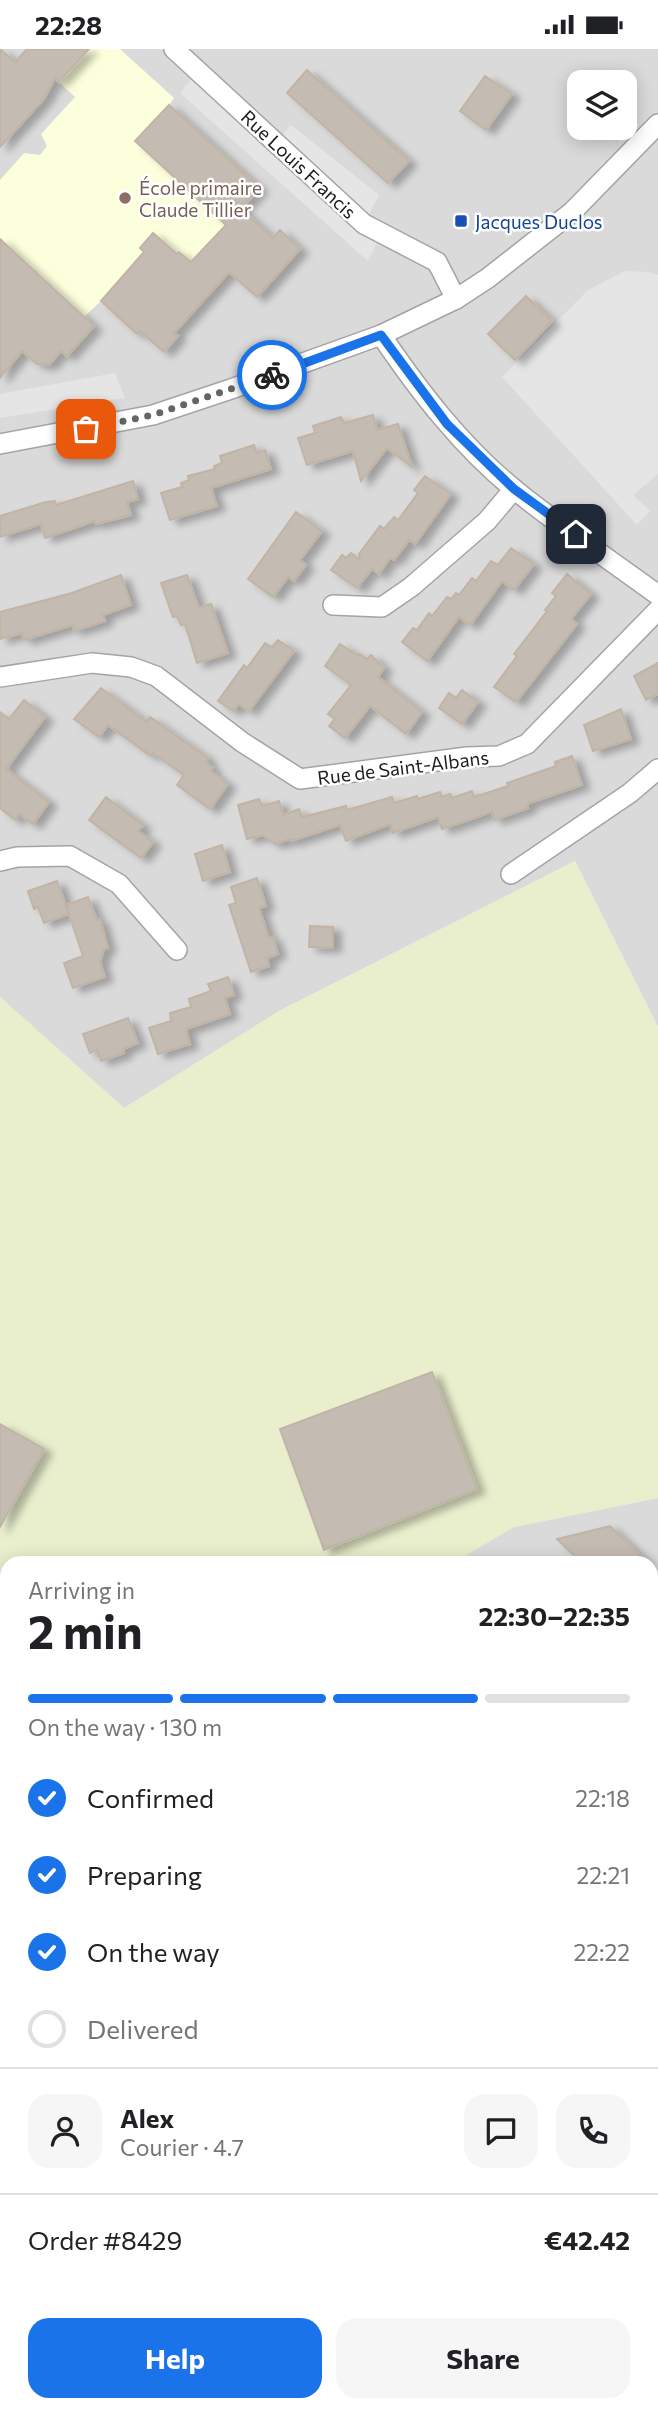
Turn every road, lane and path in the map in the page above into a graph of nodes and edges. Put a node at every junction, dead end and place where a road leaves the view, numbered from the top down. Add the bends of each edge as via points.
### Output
1 (174, 49) edge
2 (658, 124) edge
3 (456, 299) junction
4 (381, 335) junction
5 (0, 444) edge
6 (514, 489) junction
7 (658, 595) edge
8 (334, 605) dead end
9 (658, 610) edge
10 (0, 677) edge
11 (658, 769) edge
12 (0, 861) edge
13 (510, 874) dead end
14 (177, 950) dead end

1 - 3 street, Rue Louis Francis via 364,224 437,262
2 - 3 street via 572,212
3 - 4 street
4 - 5 street via 153,415
4 - 6 street via 447,424
6 - 7 street
6 - 8 street via 487,521 382,607
9 - 10 street, Rue de Saint-Albans via 527,744 499,756 300,779 156,676 131,667 92,663
11 - 13 street
12 - 14 street via 17,856 70,856 119,884

